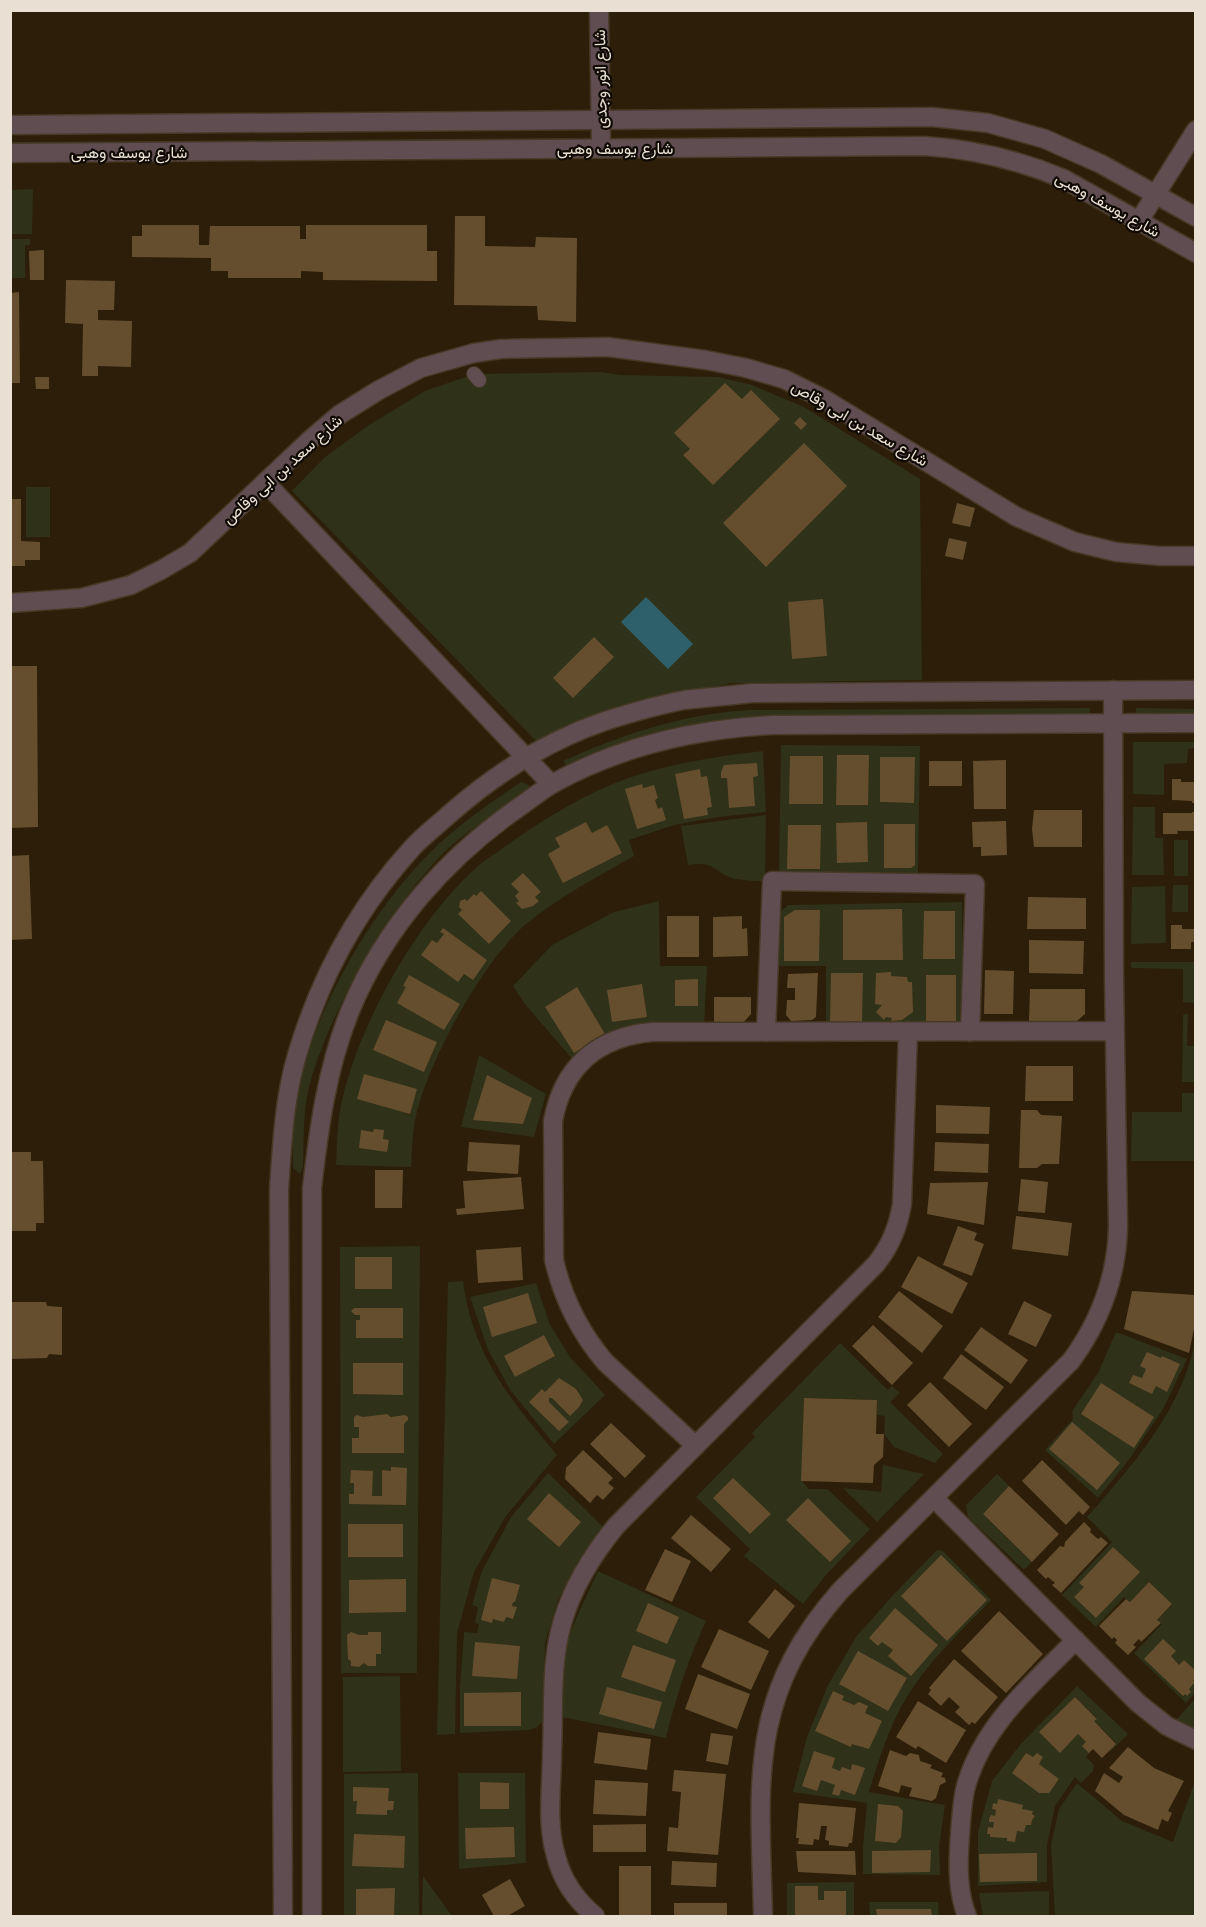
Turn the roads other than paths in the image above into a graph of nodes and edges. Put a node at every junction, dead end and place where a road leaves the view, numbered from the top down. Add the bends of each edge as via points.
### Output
1 (599, 10) edge
2 (600, 120) junction
3 (10, 124) edge
4 (1196, 130) edge
5 (601, 148) junction
6 (10, 153) edge
7 (1155, 195) junction
8 (1196, 217) edge
9 (1139, 221) junction
10 (1196, 253) edge
11 (265, 482) junction
12 (1196, 556) edge
13 (10, 603) edge
14 (1113, 690) junction
15 (1196, 690) edge
16 (1196, 723) edge
17 (1113, 724) junction
18 (527, 757) junction
19 (551, 784) junction
20 (1115, 1031) junction
21 (766, 1032) junction
22 (908, 1032) junction
23 (970, 1032) junction
24 (312, 1188) junction
25 (279, 1190) junction
26 (696, 1446) junction
27 (934, 1498) junction
28 (1076, 1640) junction
29 (1196, 1740) edge
30 (283, 1917) edge
31 (312, 1917) edge
32 (595, 1917) edge
33 (763, 1917) edge
34 (967, 1917) edge

1 - 2 street, شارع انور وجدى
2 - 3 street, شارع يوسف وهبى
2 - 5 street, شارع انور وجدى
2 - 7 street, شارع يوسف وهبى via 960,119 1016,129 1074,150
4 - 7 street
5 - 6 street, شارع يوسف وهبى
5 - 9 street, شارع يوسف وهبى via 924,146 972,151 1041,169
7 - 8 street, شارع يوسف وهبى
7 - 9 street
9 - 10 street, شارع يوسف وهبى
11 - 12 street, شارع سعد بن ابى وقاص via 339,415 421,368 501,349 608,347 706,360 784,379 824,399 1017,517 1075,542 1116,552
11 - 13 street, شارع سعد بن ابى وقاص via 190,553 131,585 81,598
11 - 18 street
14 - 15 street
14 - 17 street
14 - 18 street via 752,693 683,701 604,722
16 - 17 street
17 - 19 street via 740,727 640,747
17 - 20 street
18 - 19 street
18 - 25 street via 479,788 414,845 376,891 340,947 317,994 296,1057 282,1128
19 - 24 street via 496,822 451,862 411,906 377,956 350,1010 331,1068
20 - 23 street
20 - 27 street via 1118,1247 1103,1308 1071,1361
21 - 22 street
21 - 23 street via 772,881 975,884
21 - 26 street via 652,1032 609,1042 575,1069 560,1094 553,1121 554,1260 573,1317 605,1362
22 - 23 street
22 - 26 street via 902,1204 890,1244 876,1264
24 - 25 street
24 - 31 street
25 - 30 street
26 - 32 street via 616,1526 596,1552 578,1581 558,1644 554,1666 550,1828 556,1858 569,1886
27 - 28 street
27 - 33 street via 825,1608 798,1647 777,1693 761,1772
28 - 29 street via 1152,1715
28 - 34 street via 1014,1702 994,1730 965,1789 959,1849

